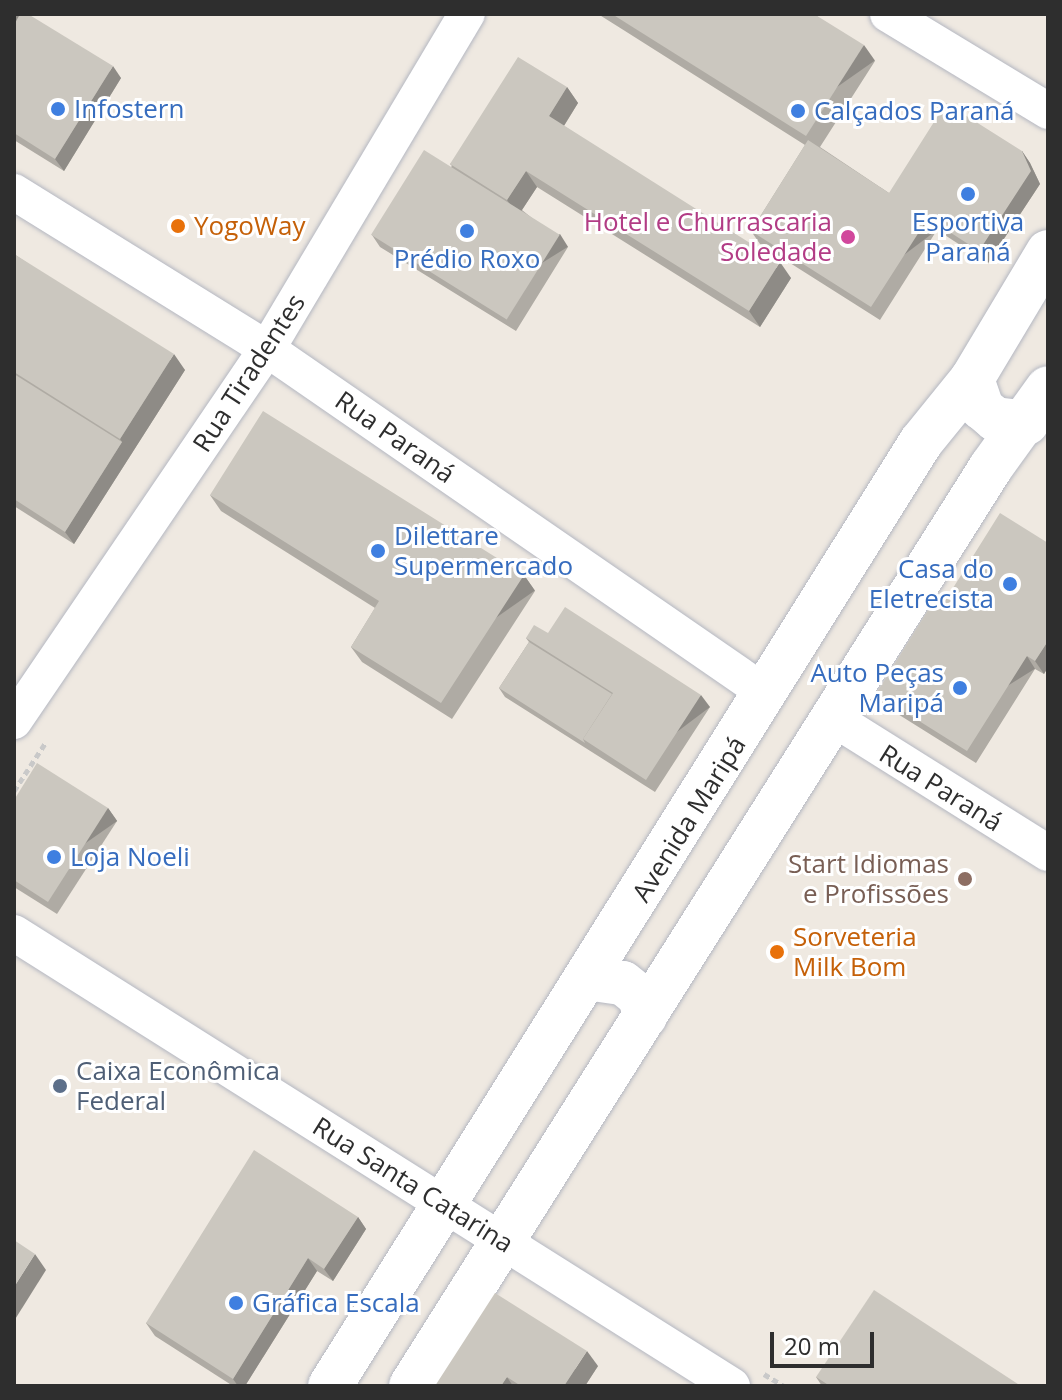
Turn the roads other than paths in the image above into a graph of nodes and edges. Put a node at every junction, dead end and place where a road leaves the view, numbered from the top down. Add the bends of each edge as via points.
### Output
1 (467, 14) edge
2 (888, 14) edge
3 (1048, 111) edge
4 (14, 192) edge
5 (1048, 252) edge
6 (267, 349) junction
7 (972, 379) junction
8 (1037, 406) edge
9 (921, 442) junction
10 (982, 486) junction
11 (767, 694) junction
12 (836, 720) junction
13 (14, 721) edge
14 (1048, 853) edge
15 (628, 914) junction
16 (14, 933) edge
17 (686, 952) junction
18 (586, 978) junction
19 (645, 1016) junction
20 (446, 1206) junction
21 (509, 1232) junction
22 (330, 1386) edge
23 (411, 1386) edge
24 (732, 1386) edge

1 - 6 street, Rua Tiradentes
2 - 3 street
4 - 6 street, Rua Paraná
5 - 7 main road, Avenida Maripá
6 - 11 street, Rua Paraná
6 - 13 street, Rua Tiradentes
7 - 8 main road via 982,408 995,419
7 - 9 main road, Avenida Maripá
8 - 10 main road
9 - 10 main road via 966,449
9 - 11 main road, Avenida Maripá
10 - 12 main road
11 - 15 main road, Avenida Maripá
12 - 14 street, Rua Paraná
12 - 17 main road
15 - 17 main road via 645,944
15 - 18 main road, Avenida Maripá
16 - 20 street, Rua Santa Catarina
17 - 19 main road
18 - 19 main road via 623,983 640,997
18 - 20 main road, Avenida Maripá
19 - 21 main road
20 - 21 main road
20 - 22 main road, Avenida Maripá
21 - 23 main road
21 - 24 street, Rua Santa Catarina

